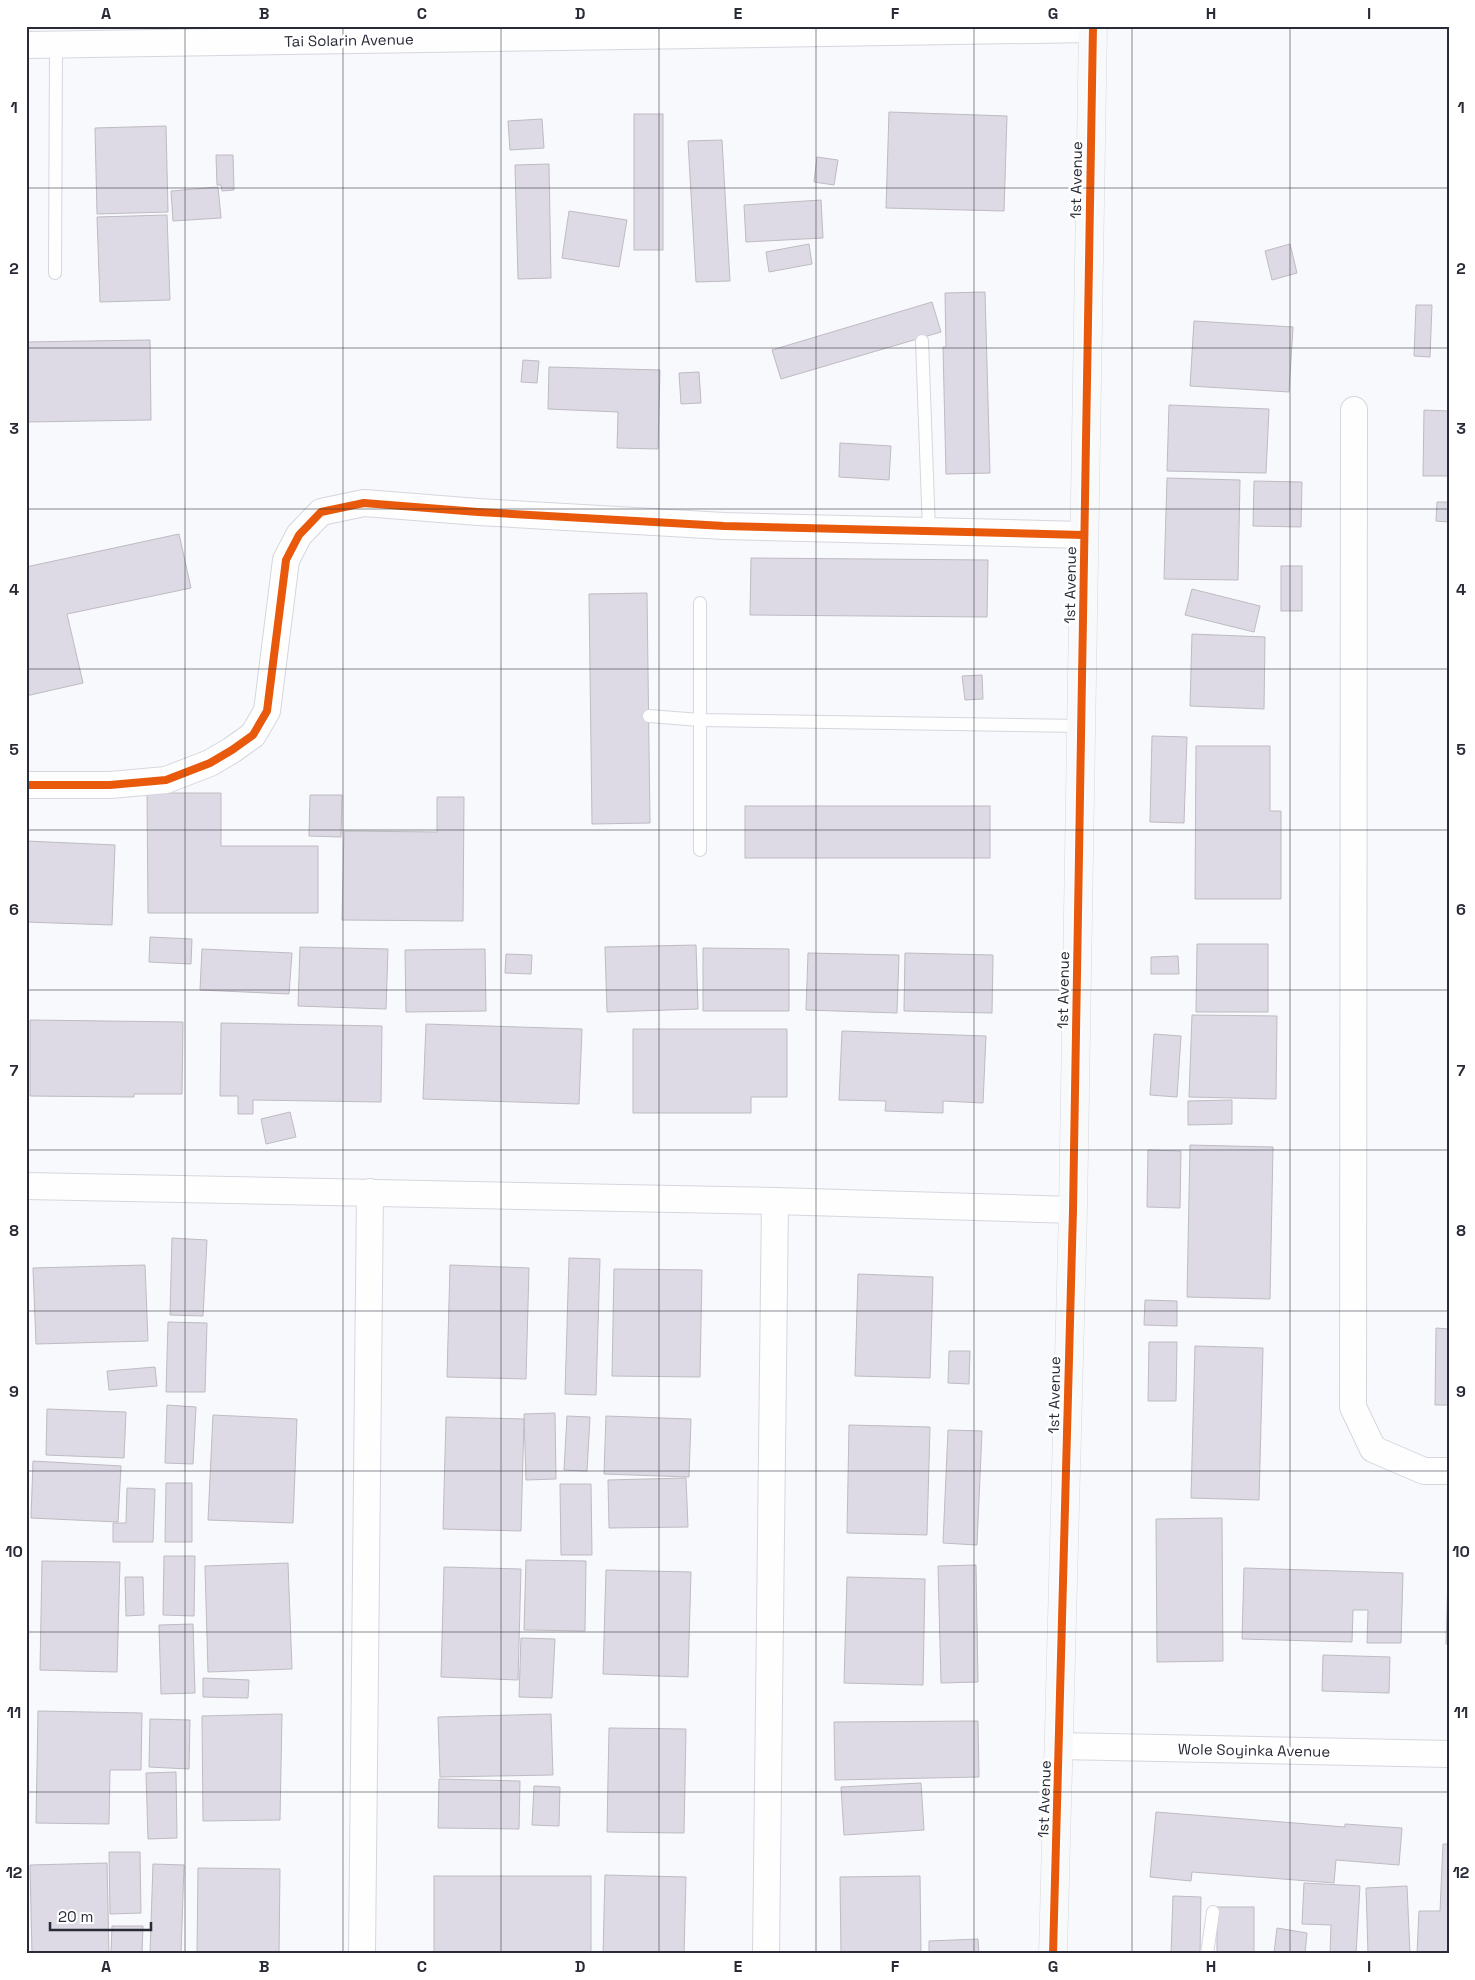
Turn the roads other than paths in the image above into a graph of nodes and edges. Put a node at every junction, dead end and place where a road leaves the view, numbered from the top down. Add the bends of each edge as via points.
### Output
1 (1092, 27) edge
2 (853, 29) edge
3 (252, 34) edge
4 (26, 45) edge
5 (56, 45) junction
6 (55, 273) dead end
7 (922, 341) dead end
8 (1354, 410) dead end
9 (929, 531) junction
10 (1084, 535) junction
11 (700, 603) dead end
12 (649, 716) dead end
13 (700, 720) junction
14 (1081, 726) junction
15 (26, 785) edge
16 (700, 850) dead end
17 (26, 1186) edge
18 (370, 1192) junction
19 (774, 1201) junction
20 (1072, 1210) junction
21 (1449, 1471) edge
22 (1059, 1746) junction
23 (1449, 1754) edge
24 (1213, 1912) dead end
25 (362, 1954) edge
26 (766, 1954) edge
27 (1053, 1954) edge
28 (1207, 1954) edge

1 - 2 street, Tai Solarin Avenue
1 - 10 street, 1st Avenue
2 - 3 street, Tai Solarin Avenue
3 - 5 street, Tai Solarin Avenue
4 - 5 street, Tai Solarin Avenue
5 - 6 lane
7 - 9 lane
8 - 21 street via 1353,1407 1373,1449 1424,1471
9 - 10 street
9 - 15 street via 724,526 364,503 322,512 299,535 286,560 267,711 253,735 210,763 166,780 110,786
10 - 14 street, 1st Avenue
11 - 13 lane
12 - 13 lane
13 - 14 lane
13 - 16 lane
14 - 20 street, 1st Avenue
17 - 18 street
18 - 19 street
18 - 25 street
19 - 20 street
19 - 26 street
20 - 22 street, 1st Avenue
22 - 23 street, Wole Soyinka Avenue
22 - 27 street, 1st Avenue
24 - 28 lane

